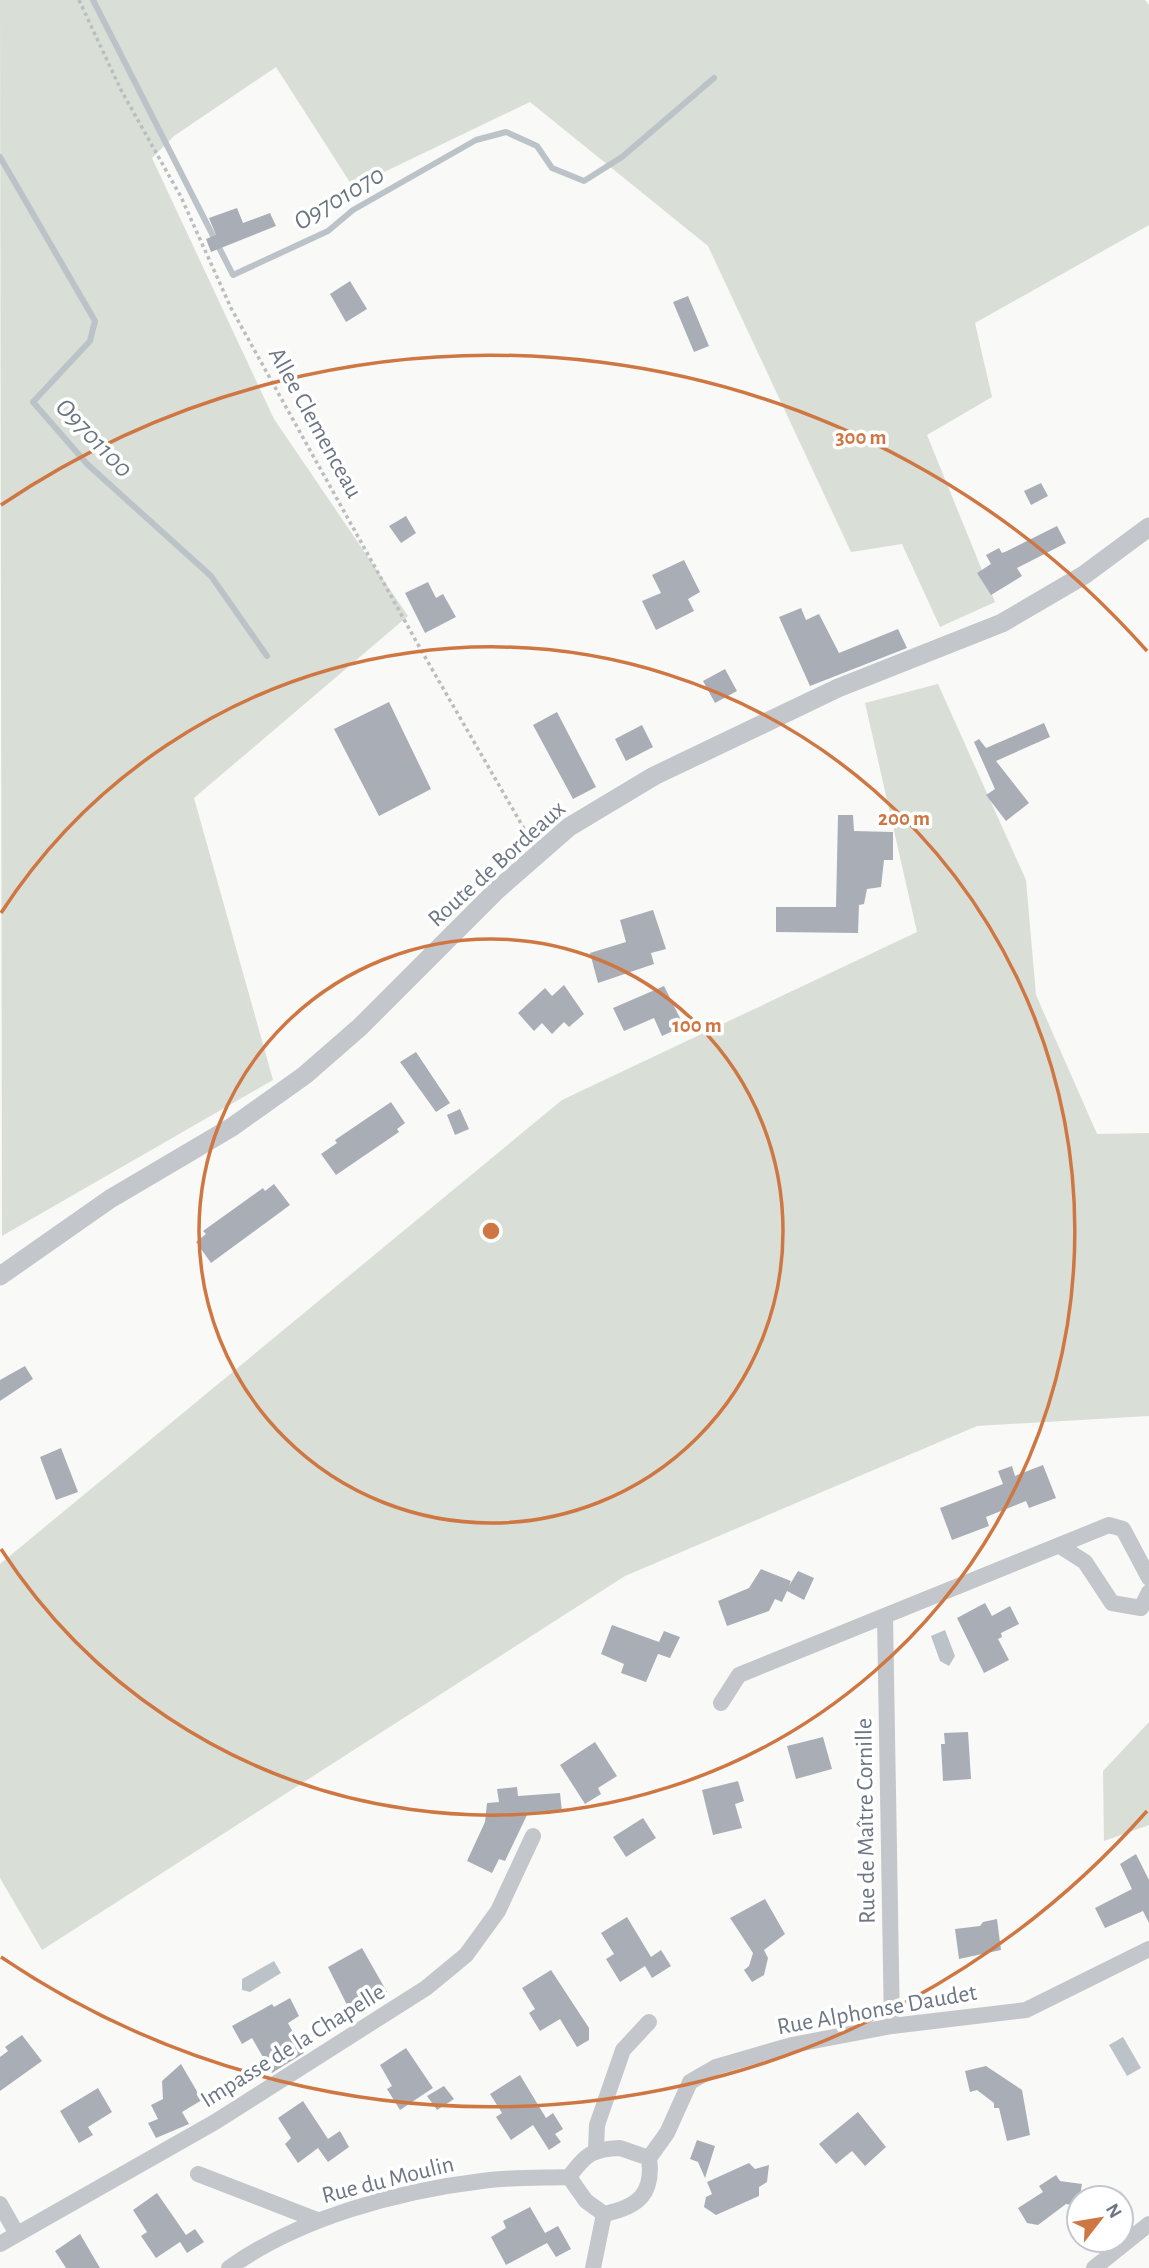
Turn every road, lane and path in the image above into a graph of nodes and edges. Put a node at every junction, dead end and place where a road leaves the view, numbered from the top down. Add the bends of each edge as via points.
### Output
1 (79, 0) edge
2 (1149, 527) edge
3 (538, 853) junction
4 (0, 1276) edge
5 (1060, 1546) junction
6 (1149, 1577) edge
7 (1149, 1592) edge
8 (886, 1616) junction
9 (722, 1703) dead end
10 (533, 1836) dead end
11 (1149, 1949) edge
12 (649, 2022) dead end
13 (892, 2026) junction
14 (596, 2149) junction
15 (649, 2158) junction
16 (198, 2174) dead end
17 (569, 2177) junction
18 (0, 2204) edge
19 (604, 2214) junction
20 (317, 2220) junction
21 (1149, 2224) edge
22 (17, 2234) junction
23 (0, 2244) edge
24 (229, 2268) edge
25 (593, 2268) edge
26 (1094, 2268) edge

1 - 3 path, Allee Clemenceau via 121,90 181,197 231,308
2 - 3 street, Route de Bordeaux via 1084,575 1002,623 838,688 654,776 569,827
3 - 4 street, Route de Bordeaux via 305,1075 232,1127 110,1199
5 - 6 street via 1109,1525 1123,1529
5 - 7 street via 1085,1562 1112,1603 1141,1608
5 - 8 street
8 - 9 street via 740,1675
8 - 13 street, Rue de Maître Cornille
10 - 22 street, Impasse de la Chapelle via 498,1911 466,1955 426,1989 215,2122
11 - 13 street, Rue Alphonse Daudet via 1026,2010
12 - 14 street via 623,2050 597,2125
13 - 15 street, Rue Alphonse Daudet via 792,2045 716,2067 690,2082 667,2133
14 - 15 street via 620,2148
14 - 17 street
15 - 19 street via 652,2177 644,2196 622,2211
16 - 20 street
17 - 19 street via 586,2201
17 - 20 street, Rue du Moulin via 482,2181
18 - 22 street
19 - 25 street
20 - 24 street, Rue du Moulin
21 - 26 street
22 - 23 street, Impasse de la Chapelle

